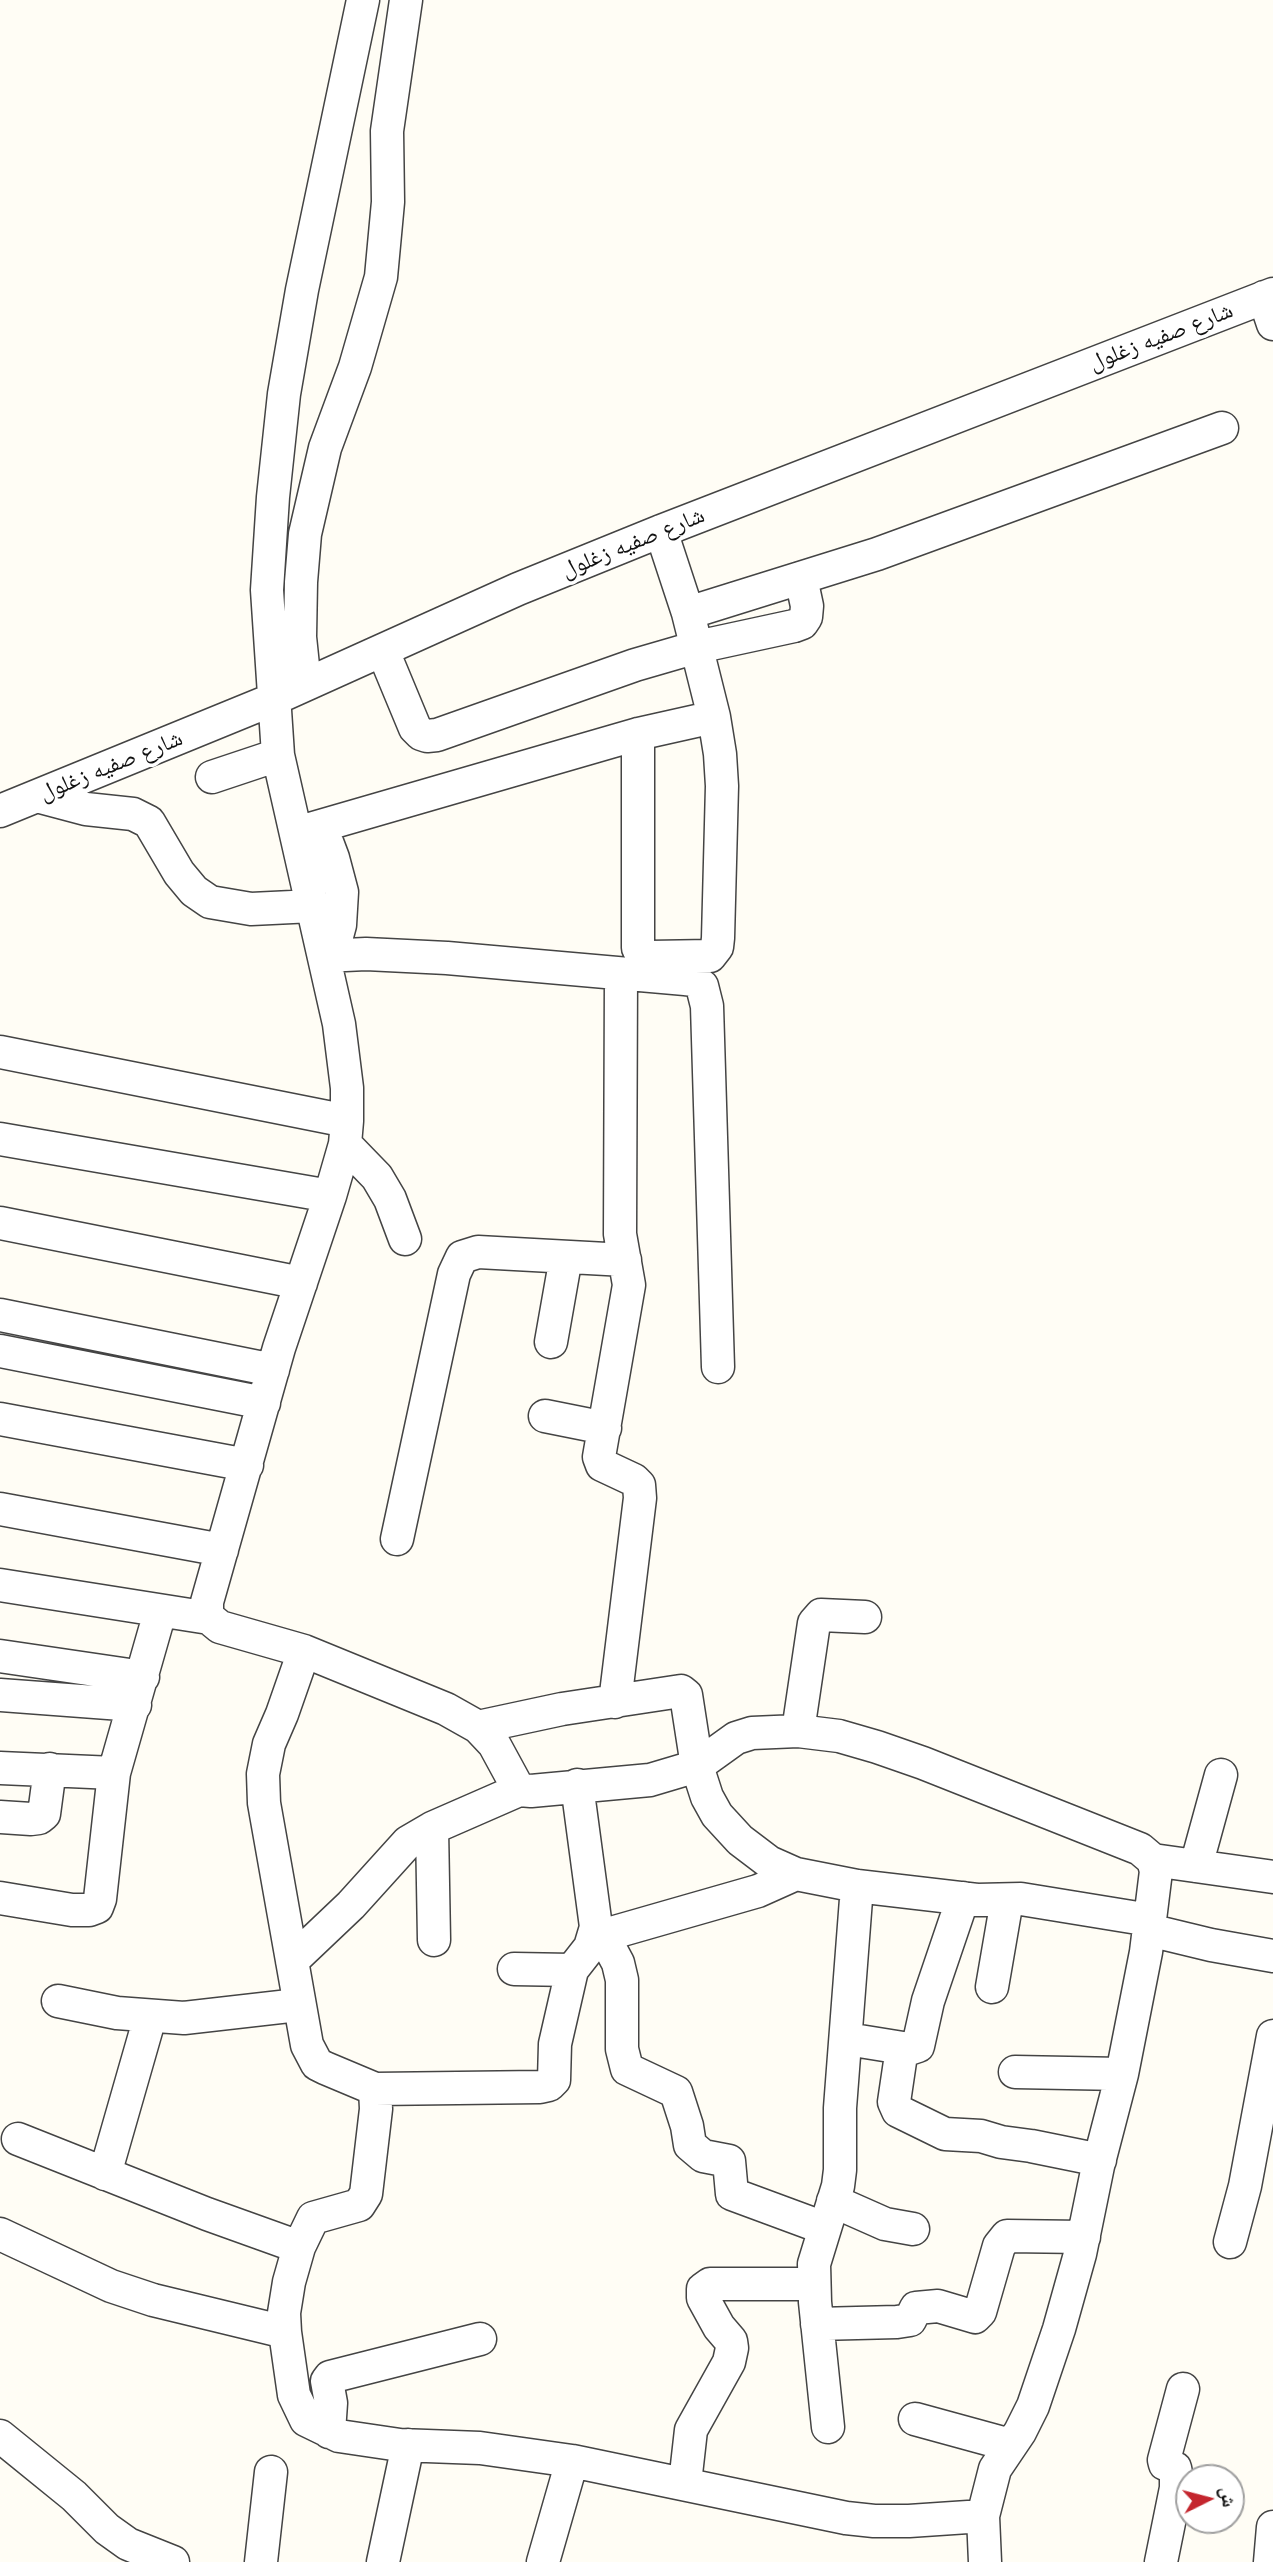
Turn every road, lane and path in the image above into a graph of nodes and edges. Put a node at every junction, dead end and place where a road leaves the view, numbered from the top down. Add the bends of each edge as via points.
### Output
1 (363, 0) edge
2 (406, 0) edge
3 (1270, 305) edge
4 (1222, 428) dead end
5 (662, 531) junction
6 (801, 578) junction
7 (688, 614) junction
8 (697, 647) junction
9 (383, 651) junction
10 (305, 685) junction
11 (274, 699) junction
12 (715, 717) junction
13 (638, 734) junction
14 (278, 755) junction
15 (212, 777) dead end
16 (37, 796) junction
17 (0, 811) edge
18 (309, 829) junction
19 (313, 906) junction
20 (328, 955) junction
21 (621, 974) junction
22 (0, 1052) edge
23 (346, 1132) junction
24 (0, 1139) edge
25 (330, 1196) junction
26 (0, 1223) edge
27 (405, 1239) dead end
28 (566, 1257) junction
29 (625, 1261) junction
30 (301, 1283) junction
31 (0, 1315) edge
32 (551, 1342) dead end
33 (0, 1351) edge
34 (718, 1367) dead end
35 (273, 1370) junction
36 (264, 1403) junction
37 (545, 1416) dead end
38 (0, 1419) edge
39 (606, 1428) junction
40 (247, 1465) junction
41 (0, 1509) edge
42 (397, 1539) dead end
43 (222, 1550) junction
44 (0, 1586) edge
45 (160, 1612) junction
46 (865, 1617) dead end
47 (209, 1618) junction
48 (304, 1651) junction
49 (0, 1656) edge
50 (139, 1691) junction
51 (0, 1695) edge
52 (615, 1702) junction
53 (478, 1727) junction
54 (798, 1731) junction
55 (697, 1766) junction
56 (0, 1768) edge
57 (50, 1769) junction
58 (114, 1773) junction
59 (1221, 1776) dead end
60 (577, 1786) junction
61 (519, 1790) junction
62 (0, 1818) edge
63 (432, 1828) junction
64 (1153, 1860) junction
65 (1196, 1866) junction
66 (796, 1874) junction
67 (1273, 1877) edge
68 (857, 1886) junction
69 (0, 1898) edge
70 (963, 1898) junction
71 (1007, 1900) junction
72 (1150, 1925) junction
73 (599, 1937) junction
74 (434, 1940) dead end
75 (1273, 1956) edge
76 (292, 1961) junction
77 (514, 1969) dead end
78 (572, 1970) junction
79 (992, 1987) dead end
80 (58, 2001) dead end
81 (298, 2005) junction
82 (150, 2017) junction
83 (1273, 2036) edge
84 (847, 2039) junction
85 (902, 2048) junction
86 (1015, 2072) dead end
87 (1122, 2074) junction
88 (375, 2089) junction
89 (18, 2139) dead end
90 (1100, 2160) junction
91 (105, 2174) junction
92 (1259, 2185) edge
93 (829, 2215) junction
94 (913, 2229) dead end
95 (0, 2234) edge
96 (1084, 2238) junction
97 (1230, 2242) dead end
98 (299, 2247) junction
99 (813, 2284) junction
100 (817, 2324) junction
101 (285, 2332) junction
102 (481, 2339) dead end
103 (1183, 2389) dead end
104 (915, 2420) dead end
105 (828, 2427) dead end
106 (329, 2432) junction
107 (0, 2436) edge
108 (408, 2445) junction
109 (1010, 2445) junction
110 (572, 2461) junction
111 (271, 2472) dead end
112 (685, 2483) junction
113 (983, 2516) junction
114 (1273, 2527) edge
115 (173, 2562) edge
116 (261, 2562) edge
117 (383, 2562) edge
118 (543, 2562) edge
119 (985, 2562) edge
120 (1161, 2562) edge
121 (1270, 2562) edge

1 - 11 street via 284,394 267,590
2 - 10 street via 387,131 388,202 381,277 325,448 305,534 300,637
3 - 5 street, شارع صفيه زغلول
4 - 6 street
5 - 7 street
5 - 9 street, شارع صفيه زغلول via 518,589
6 - 7 street
6 - 8 street via 807,607 802,622
7 - 8 street
8 - 9 street via 427,736 415,728
8 - 12 street
9 - 10 street, شارع صفيه زغلول
10 - 11 street, شارع صفيه زغلول
11 - 14 street
11 - 16 street, شارع صفيه زغلول
12 - 13 street
12 - 13 street via 722,786 718,939 714,952 705,958 650,957 638,948
13 - 18 street
14 - 15 street
14 - 18 street
16 - 17 street, شارع صفيه زغلول
16 - 19 street via 65,805 133,814 149,822 179,873 210,902 251,909
18 - 19 street
18 - 20 street via 340,879 342,892 340,925
19 - 20 street
20 - 21 street via 404,955
20 - 23 street via 347,1096
21 - 29 street via 620,1234
21 - 34 street via 694,980 705,995
22 - 23 street
23 - 25 street
23 - 27 street via 390,1199
24 - 25 street
25 - 30 street
26 - 30 street
28 - 29 street
28 - 32 street
28 - 42 street via 478,1252 462,1257 457,1264
29 - 39 street via 629,1286
30 - 35 street
31 - 35 street
33 - 36 street
35 - 36 street
36 - 40 street
37 - 39 street
38 - 40 street
39 - 52 street via 600,1462 634,1480 640,1497
40 - 43 street
41 - 43 street
43 - 47 street via 207,1602
44 - 45 street
45 - 47 street
45 - 50 street
46 - 54 street via 821,1615 814,1623
47 - 48 street via 220,1627
48 - 53 street via 446,1709
48 - 76 street via 269,1744 263,1774
49 - 50 street
50 - 51 street
50 - 58 street
52 - 53 street
52 - 55 street via 684,1692
53 - 61 street via 494,1744
54 - 55 street via 736,1738
54 - 64 street via 877,1746 1140,1849
55 - 60 street via 650,1780
55 - 66 street via 717,1815 757,1854
56 - 57 street
57 - 58 street
57 - 62 street via 44,1814 31,1819
58 - 69 street via 97,1907 72,1910
59 - 65 street
60 - 61 street
60 - 73 street
61 - 63 street
63 - 74 street
63 - 76 street via 408,1842
64 - 65 street
64 - 72 street via 1156,1871
65 - 67 street
66 - 68 street
66 - 73 street via 758,1891
68 - 70 street
68 - 84 street
70 - 71 street
70 - 85 street via 928,2001 920,2042
71 - 72 street
71 - 79 street
72 - 75 street via 1210,1945
72 - 87 street
73 - 78 street
73 - 93 street via 618,1963 622,1980 622,2049 627,2069 676,2092 690,2146 702,2156 729,2161 732,2194
76 - 81 street
77 - 78 street
78 - 88 street via 555,2044 554,2080 549,2085
80 - 82 street
81 - 82 street via 184,2018
81 - 88 street via 307,2045 317,2064
82 - 91 street
83 - 92 street
84 - 85 street
84 - 93 street via 840,2170
85 - 90 street via 894,2102 898,2111 946,2134 981,2136
86 - 87 street
87 - 90 street
88 - 98 street via 366,2194 359,2205 313,2218
89 - 91 street
90 - 96 street
91 - 98 street
92 - 97 street
93 - 94 street
93 - 99 street via 814,2264
95 - 101 street via 111,2286
96 - 100 street via 1007,2236 999,2246 975,2317 938,2306 916,2308 910,2320 897,2322
96 - 109 street via 1033,2406
98 - 101 street via 289,2282
99 - 100 street
99 - 112 street via 710,2284 702,2289 732,2348 729,2362 691,2430
100 - 105 street
101 - 106 street via 301,2413
102 - 106 street via 327,2378
103 - 120 street via 1164,2460 1177,2473
104 - 109 street
106 - 108 street
107 - 115 street via 117,2536
108 - 110 street via 480,2448
108 - 117 street
109 - 113 street via 995,2469
110 - 112 street
110 - 118 street
111 - 116 street
112 - 113 street via 801,2510 874,2521
113 - 119 street
114 - 121 street

